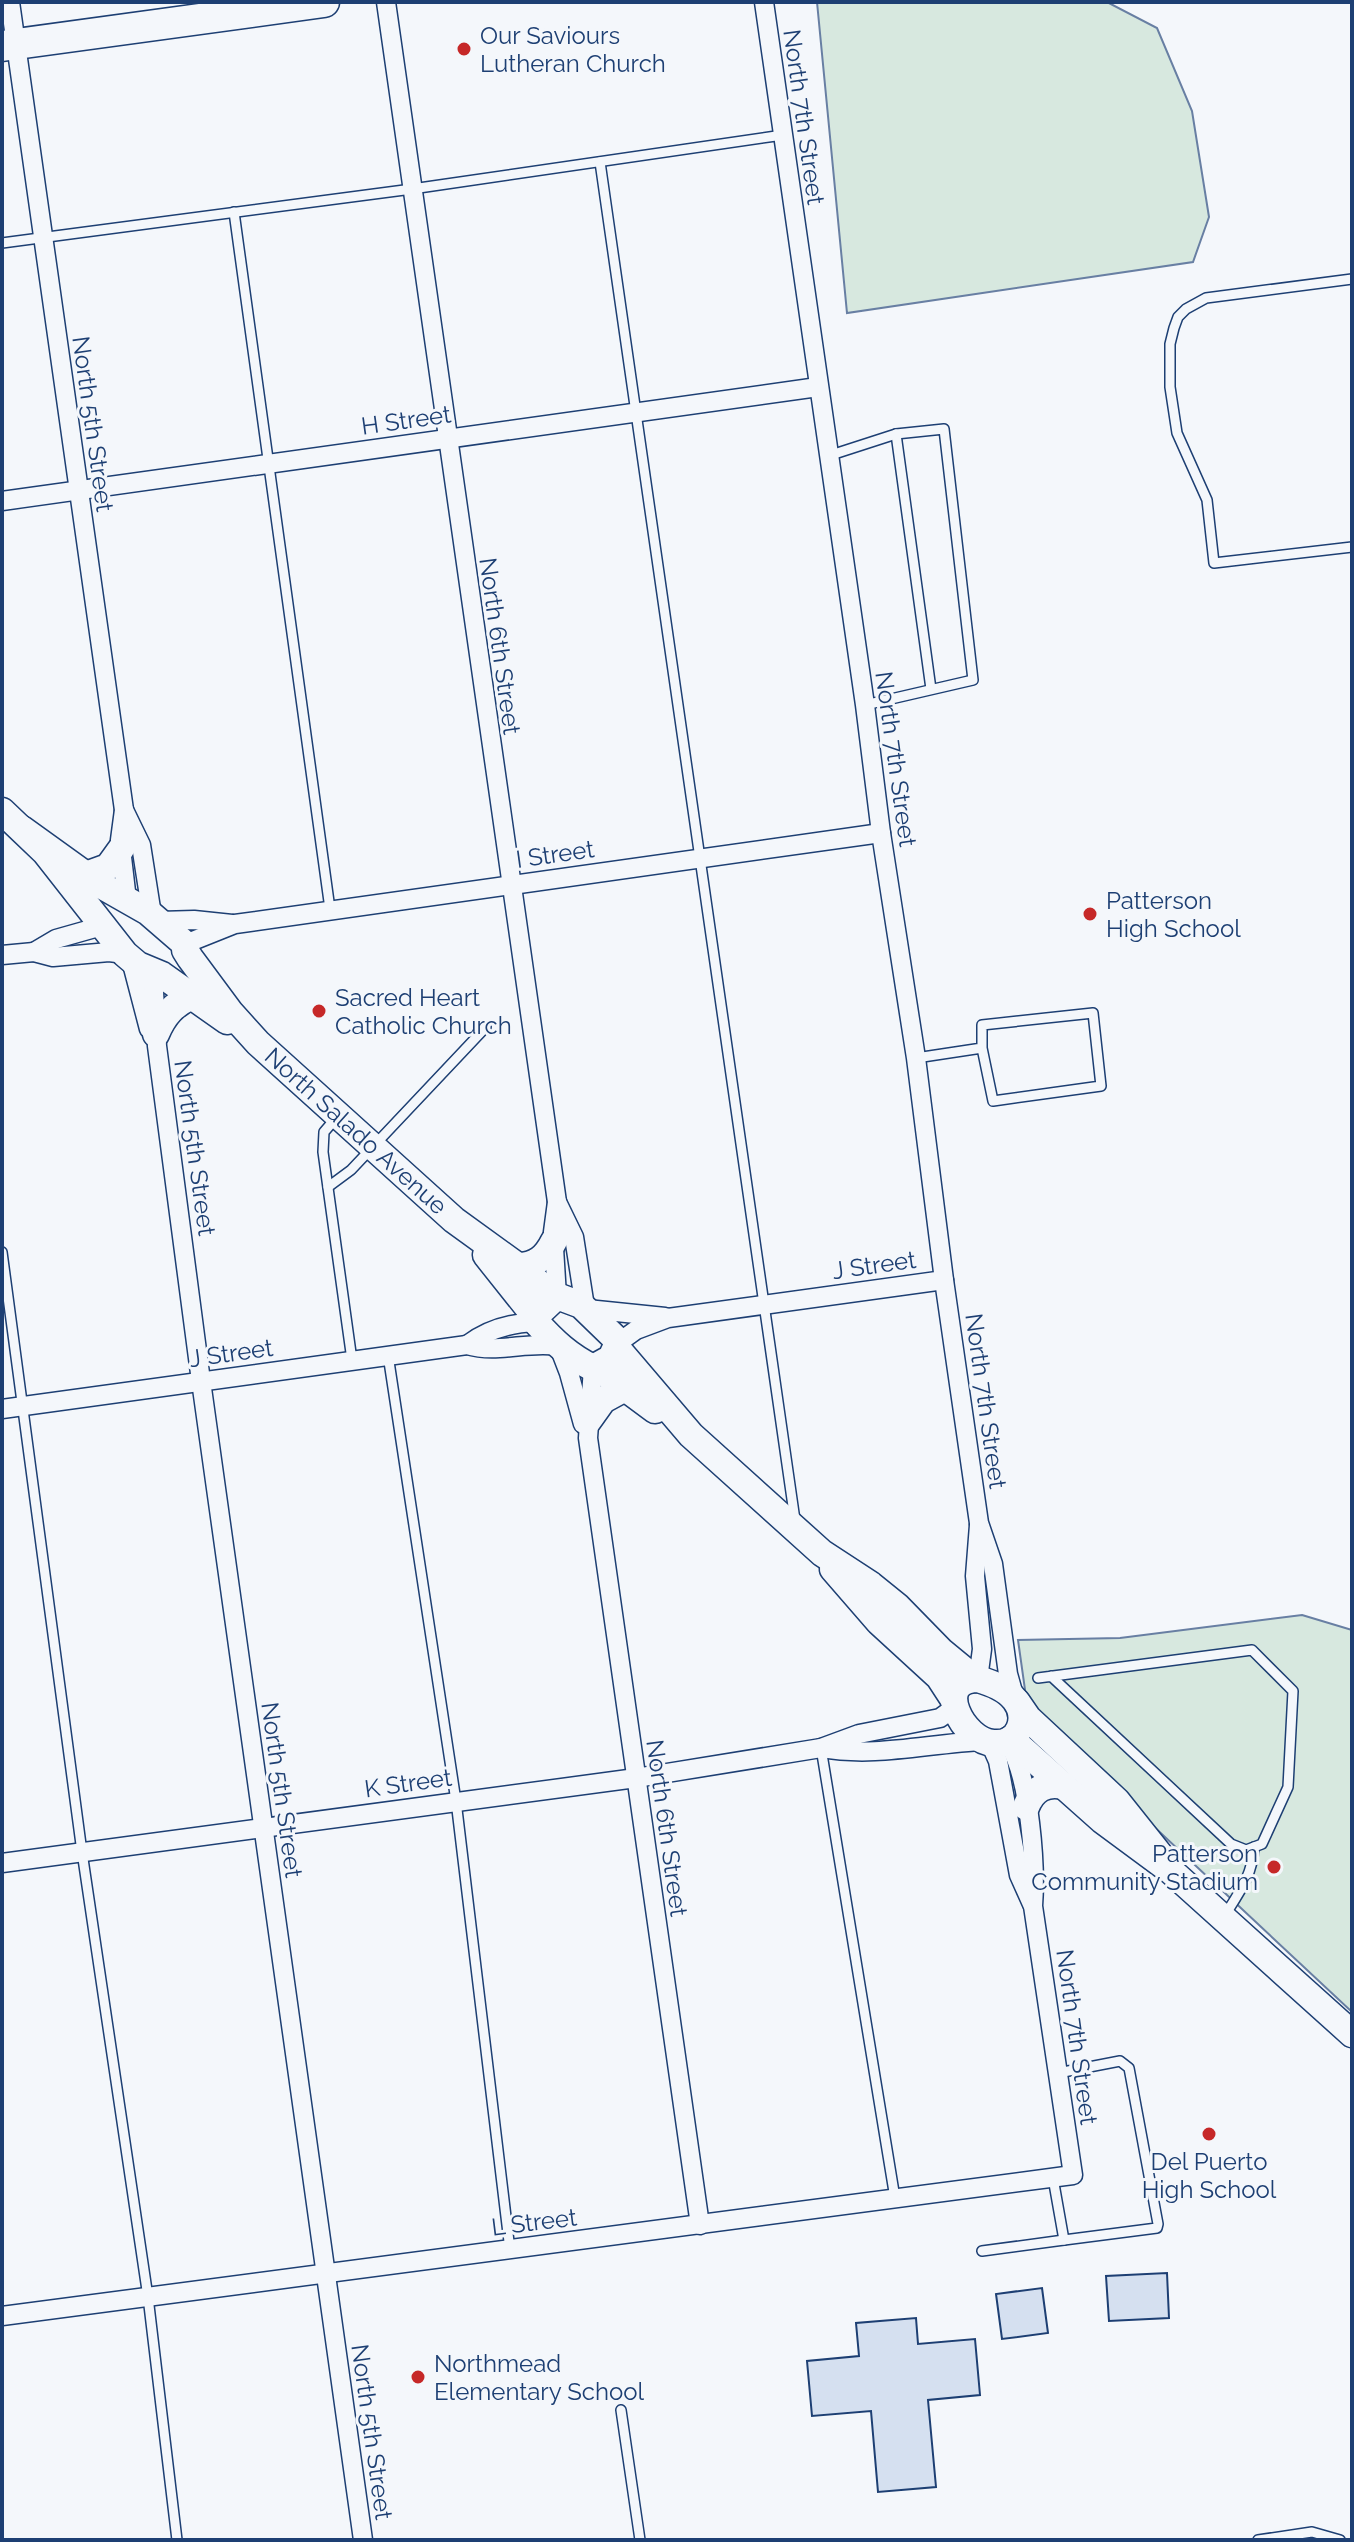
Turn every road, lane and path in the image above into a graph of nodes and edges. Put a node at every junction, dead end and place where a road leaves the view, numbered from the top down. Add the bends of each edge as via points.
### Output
1 (10, 2) edge
2 (324, 2) edge
3 (386, 2) edge
4 (764, 2) edge
5 (9, 46) edge
6 (783, 135) junction
7 (600, 162) junction
8 (412, 189) junction
9 (234, 212) junction
10 (42, 238) junction
11 (2, 243) edge
12 (1352, 279) edge
13 (818, 387) junction
14 (636, 413) junction
15 (896, 434) junction
16 (447, 439) junction
17 (828, 456) junction
18 (267, 464) junction
19 (77, 490) junction
20 (2, 501) edge
21 (1352, 547) edge
22 (931, 689) junction
23 (865, 705) junction
24 (124, 810) junction
25 (2, 811) edge
26 (22, 829) junction
27 (881, 833) junction
28 (121, 849) junction
29 (700, 858) junction
30 (86, 875) junction
31 (510, 885) junction
32 (123, 899) junction
33 (330, 909) junction
34 (156, 918) junction
35 (235, 924) junction
36 (102, 925) junction
37 (185, 947) junction
38 (34, 952) junction
39 (2, 955) edge
40 (143, 965) junction
41 (192, 996) junction
42 (486, 1027) dead end
43 (157, 1040) junction
44 (258, 1043) junction
45 (982, 1048) junction
46 (916, 1058) junction
47 (338, 1116) junction
48 (373, 1148) junction
49 (328, 1187) junction
50 (557, 1202) junction
51 (454, 1220) junction
52 (554, 1241) junction
53 (2, 1252) edge
54 (518, 1266) junction
55 (944, 1280) junction
56 (556, 1297) junction
57 (764, 1304) junction
58 (586, 1308) junction
59 (668, 1318) junction
60 (537, 1321) junction
61 (467, 1345) junction
62 (617, 1345) junction
63 (558, 1347) junction
64 (388, 1355) junction
65 (352, 1360) junction
66 (595, 1367) junction
67 (201, 1381) junction
68 (625, 1388) junction
69 (23, 1406) junction
70 (2, 1409) edge
71 (588, 1430) junction
72 (691, 1435) junction
73 (979, 1523) junction
74 (797, 1531) junction
75 (822, 1553) junction
76 (1051, 1676) junction
77 (1038, 1678) dead end
78 (976, 1679) junction
79 (1016, 1700) junction
80 (954, 1702) junction
81 (998, 1741) junction
82 (821, 1748) junction
83 (636, 1778) junction
84 (1064, 1786) junction
85 (456, 1801) junction
86 (1026, 1807) junction
87 (263, 1827) junction
88 (1254, 1847) junction
89 (82, 1852) junction
90 (2, 1863) edge
91 (1171, 1871) junction
92 (1033, 1906) junction
93 (1223, 1918) junction
94 (1352, 2034) edge
95 (1058, 2073) junction
96 (1073, 2175) joint
97 (1053, 2178) junction
98 (895, 2199) junction
99 (700, 2225) junction
100 (1064, 2240) junction
101 (510, 2250) junction
102 (982, 2251) dead end
103 (326, 2274) junction
104 (148, 2297) junction
105 (2, 2316) edge
106 (621, 2410) dead end
107 (177, 2540) edge
108 (363, 2540) edge
109 (640, 2540) edge
110 (1258, 2540) edge
111 (1340, 2540) edge

1 - 5 street, North 5th Street
2 - 5 main road
3 - 8 street, North 6th Street
4 - 6 street, North 7th Street
5 - 10 street, North 5th Street
6 - 7 lane
6 - 13 street, North 7th Street
7 - 8 lane
7 - 14 lane
8 - 9 lane
8 - 16 street, North 6th Street
9 - 10 lane
9 - 18 lane
10 - 11 lane
10 - 19 street, North 5th Street
12 - 21 lane via 1206,298 1178,317 1170,344 1177,433 1207,500 1214,563
13 - 14 street, H Street
13 - 17 street, North 7th Street
14 - 16 street, H Street
14 - 29 lane
15 - 17 lane
15 - 22 lane
15 - 22 lane via 944,429 973,680
16 - 18 street, H Street
16 - 31 street, North 6th Street
17 - 23 street, North 7th Street
18 - 19 street, H Street
18 - 33 lane
19 - 20 street, H Street
19 - 24 street, North 5th Street
22 - 23 lane
23 - 27 street, North 7th Street
24 - 28 street, North 5th Street
24 - 34 street, North 5th Street via 141,845
25 - 26 main road, North Salado Avenue
26 - 30 main road, North Salado Avenue
26 - 36 main road, North Salado Avenue
27 - 29 street, I Street
27 - 46 street, North 7th Street
28 - 30 main road via 108,867
28 - 32 street, North 5th Street
29 - 31 street, I Street
29 - 57 lane
30 - 32 main road, North Salado Avenue
31 - 33 street, I Street
31 - 50 street, North 6th Street
32 - 34 main road, North Salado Avenue
32 - 36 street via 108,909
33 - 35 street, I Street
34 - 35 street, I Street
34 - 37 main road, North Salado Avenue
35 - 37 street, I Street
36 - 38 street
36 - 40 main road, North Salado Avenue
37 - 40 street via 178,966
37 - 44 main road, North Salado Avenue
38 - 39 street
38 - 40 street via 53,957 109,952
40 - 41 main road, North Salado Avenue
40 - 43 street, North 5th Street
41 - 43 main road via 172,1007
41 - 44 main road, North Salado Avenue
42 - 48 lane
43 - 67 street, North 5th Street
44 - 47 main road, North Salado Avenue
45 - 45 lane via 993,1101 1101,1086 1093,1013 982,1025
45 - 46 lane
46 - 55 street, North 7th Street
47 - 48 main road, North Salado Avenue
47 - 49 lane via 324,1132
48 - 49 lane
48 - 51 main road, North Salado Avenue
49 - 65 lane
50 - 52 street, North 6th Street
50 - 58 street via 574,1237
51 - 54 main road, North Salado Avenue
51 - 60 main road, North Salado Avenue
52 - 54 main road via 541,1259
52 - 56 street, North 6th Street
53 - 69 lane
54 - 56 main road, North Salado Avenue
55 - 57 street, J Street
55 - 73 street, North 7th Street
56 - 58 main road, North Salado Avenue
56 - 60 main road
57 - 59 street, J Street
57 - 74 lane
58 - 59 street, J Street
58 - 62 main road, North Salado Avenue
59 - 62 street, J Street via 636,1330
60 - 61 street, J Street via 489,1331
60 - 63 main road, North Salado Avenue
61 - 63 street, J Street
61 - 64 street, J Street
62 - 66 main road via 611,1358
62 - 72 main road, North Salado Avenue
63 - 66 main road, North Salado Avenue
63 - 71 street, North 6th Street
64 - 65 street, J Street
64 - 85 lane
65 - 67 street, J Street
66 - 68 main road, North Salado Avenue
66 - 71 street, North 6th Street
67 - 69 street, J Street
67 - 87 street, North 5th Street
68 - 71 main road via 603,1400
68 - 72 main road, North Salado Avenue
69 - 70 street, J Street
69 - 89 lane
71 - 83 street, North 6th Street
72 - 74 main road, North Salado Avenue
73 - 78 street, North 7th Street via 975,1576 982,1649
73 - 79 street, North 7th Street via 993,1564
74 - 75 main road, North Salado Avenue
75 - 78 main road, North Salado Avenue via 897,1606
75 - 80 main road, North Salado Avenue via 860,1602 931,1668
76 - 77 lane
76 - 88 lane via 1231,1844 1246,1850
76 - 88 lane via 1252,1650 1293,1691 1288,1787 1262,1844
78 - 79 main road via 1004,1689
78 - 80 main road via 956,1689
79 - 81 main road via 1022,1719 1019,1731
79 - 91 main road via 1028,1718 1133,1819
80 - 81 main road via 962,1721
80 - 82 street, K Street via 940,1718 859,1734
81 - 82 street, K Street via 890,1751
81 - 84 main road
81 - 86 street, North 7th Street via 1018,1762
81 - 92 street, North 7th Street via 1019,1875
82 - 83 street, K Street
82 - 98 lane
83 - 85 street, K Street
83 - 99 street, North 6th Street
84 - 86 main road via 1039,1788
84 - 91 main road
85 - 87 street, K Street
85 - 101 lane
86 - 92 street, North 7th Street
87 - 89 street, K Street
87 - 103 street, North 5th Street
88 - 93 lane via 1247,1879
89 - 90 street, K Street
89 - 104 lane
91 - 93 main road
92 - 95 street, North 7th Street
93 - 94 main road
95 - 96 street, North 7th Street
95 - 100 lane via 1120,2061 1129,2068 1158,2224 1153,2230
96 - 97 street, L Street
97 - 98 street, L Street
97 - 100 lane
98 - 99 street, L Street
99 - 101 street, L Street
100 - 102 lane
101 - 103 street, L Street
103 - 104 street, L Street
103 - 108 street, North 5th Street
104 - 105 street, L Street
104 - 107 lane
106 - 109 lane
110 - 111 lane via 1312,2532

